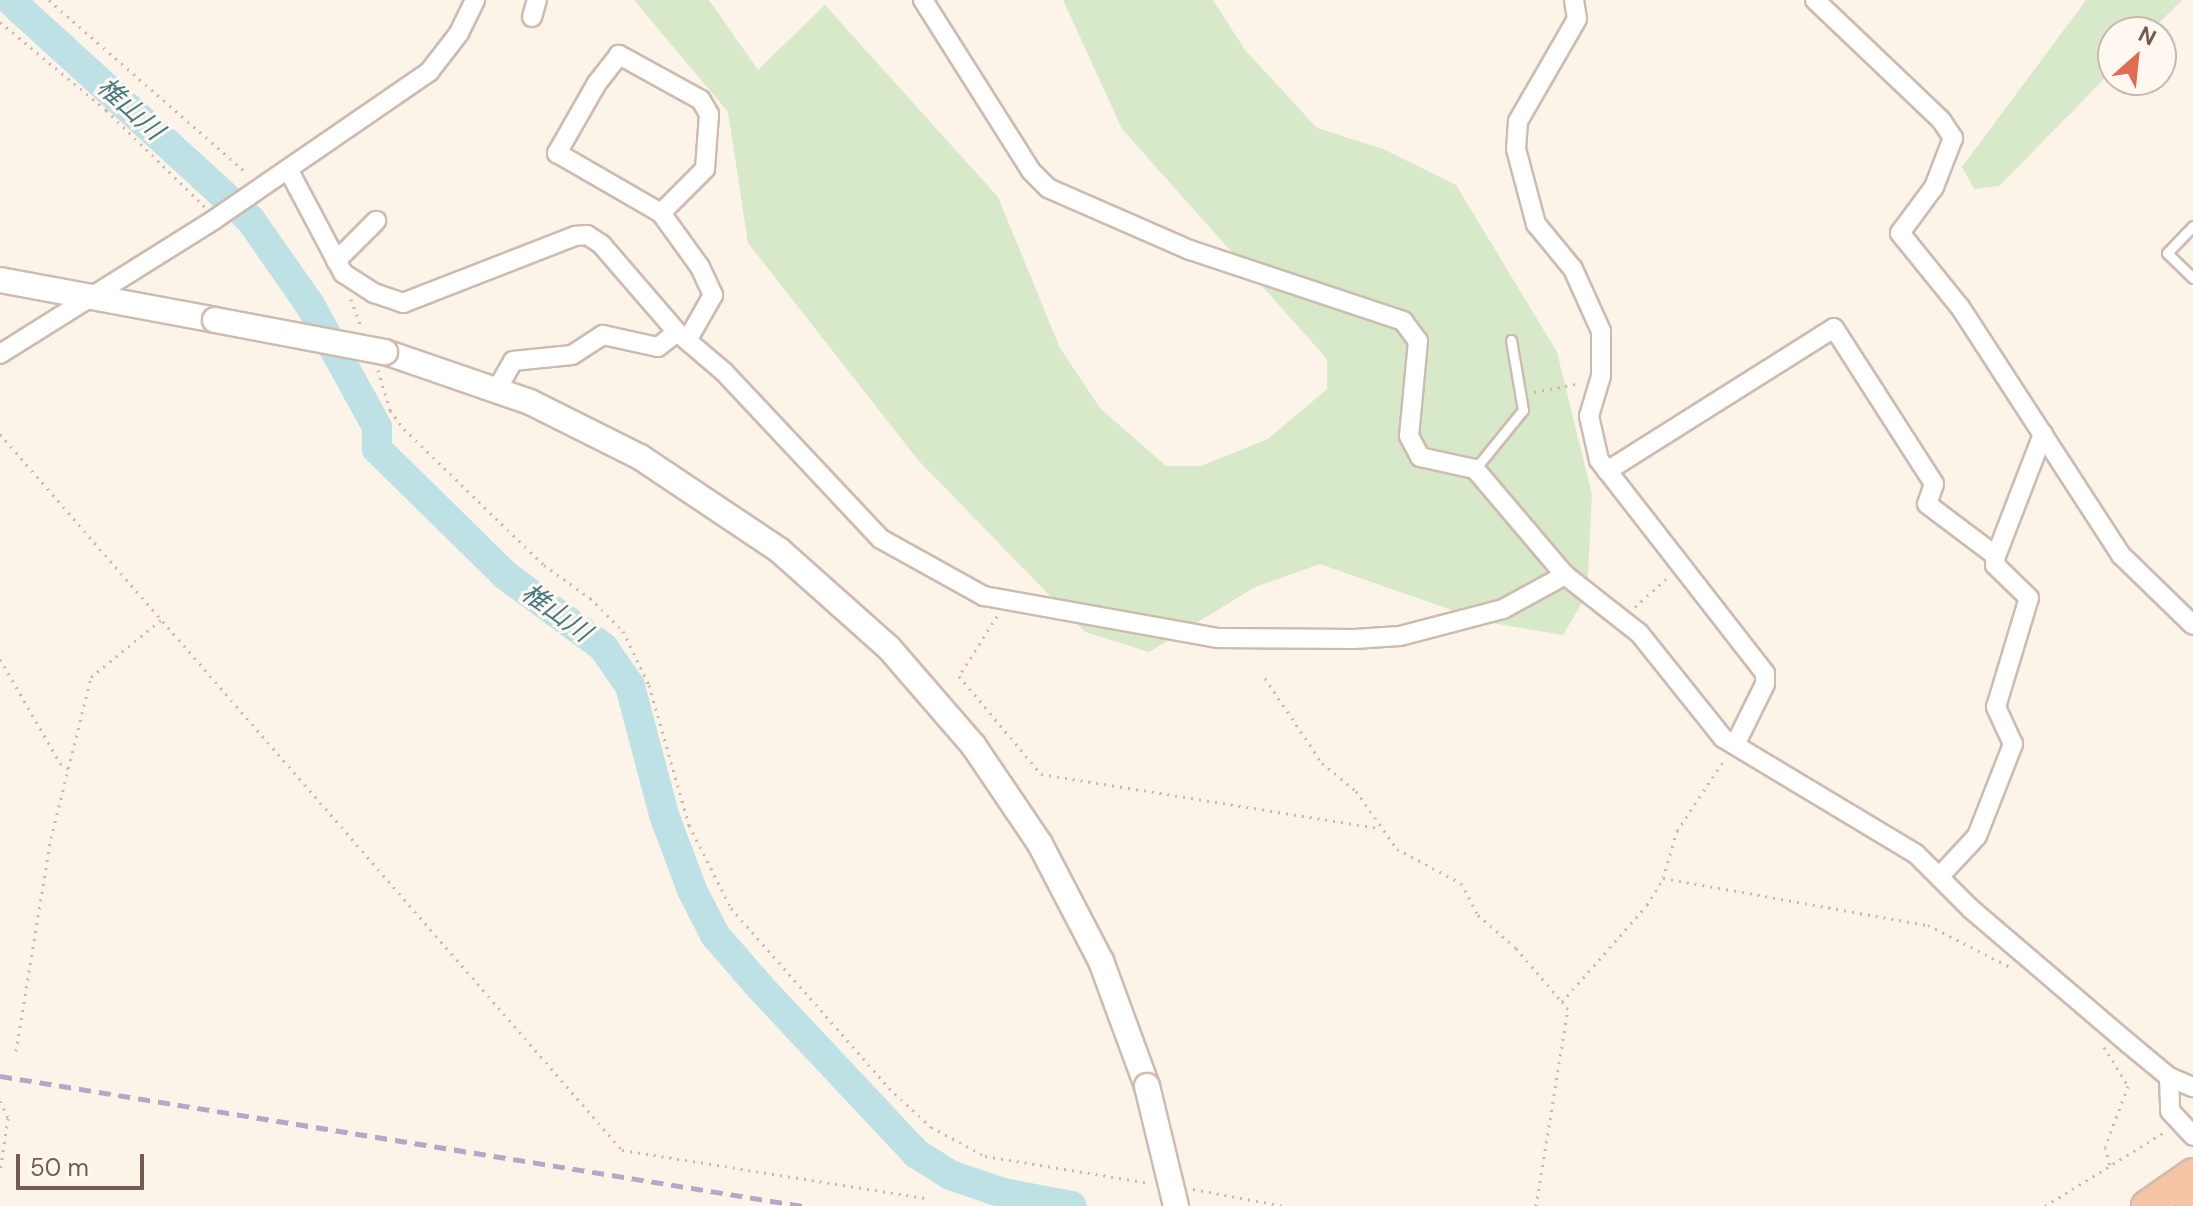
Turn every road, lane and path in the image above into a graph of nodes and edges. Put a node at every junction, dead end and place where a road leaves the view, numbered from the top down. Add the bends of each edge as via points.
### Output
1 (49, 0) edge
2 (475, 0) edge
3 (923, 0) edge
4 (1574, 0) edge
5 (1815, 0) edge
6 (0, 22) edge
7 (282, 173) junction
8 (250, 176) dead end
9 (661, 213) junction
10 (215, 219) junction
11 (376, 221) dead end
12 (2193, 226) edge
13 (339, 267) junction
14 (2193, 278) edge
15 (0, 280) edge
16 (94, 297) junction
17 (362, 329) dead end
18 (682, 335) junction
19 (1511, 340) dead end
20 (0, 354) edge
21 (379, 354) junction
22 (497, 389) junction
23 (1522, 398) junction
24 (1589, 416) junction
25 (0, 434) edge
26 (2043, 434) junction
27 (1475, 469) junction
28 (1607, 471) junction
29 (1673, 553) junction
30 (1996, 556) junction
31 (1565, 575) junction
32 (1005, 598) junction
33 (1625, 618) junction
34 (161, 620) junction
35 (2193, 625) edge
36 (0, 659) edge
37 (1265, 678) dead end
38 (1735, 745) junction
39 (69, 769) junction
40 (1379, 828) junction
41 (1940, 876) junction
42 (1663, 878) junction
43 (2015, 970) dead end
44 (1562, 1002) junction
45 (2101, 1045) dead end
46 (16, 1051) dead end
47 (2169, 1077) junction
48 (2193, 1087) edge
49 (0, 1101) edge
50 (2186, 1129) edge
51 (2110, 1166) junction
52 (0, 1171) edge
53 (2193, 1174) edge
54 (1160, 1184) dead end
55 (1181, 1197) edge
56 (925, 1198) dead end
57 (1284, 1206) edge
58 (1536, 1206) edge
59 (2045, 1206) edge
60 (2147, 1206) edge

1 - 8 path
2 - 7 street via 459,33 429,72
3 - 27 street via 1031,171 1048,188 1190,250 1403,321 1418,341 1411,448 1432,462
4 - 24 street via 1577,19 1514,136 1536,224 1573,269 1601,331 1601,376
5 - 26 street via 1941,120 1953,138 1934,187 1900,233 1960,307
6 - 10 path via 180,177
7 - 10 street
7 - 13 street
9 - 9 street via 557,153 619,55 701,100 709,114 705,169
9 - 18 street via 713,295
10 - 16 street
11 - 13 street
12 - 14 lane via 2167,253
13 - 17 path
13 - 18 street via 387,298 417,301 587,235
15 - 16 street
16 - 20 street
16 - 21 street, bridge
18 - 22 street via 658,347 603,335 572,355 513,361
18 - 32 street via 892,548 984,596
19 - 23 lane
21 - 22 street
21 - 54 path via 390,410 404,429 544,565 590,598 623,631 649,685 689,825 731,908 889,1088 931,1127 985,1156
22 - 55 street, bridge via 602,437 712,501 779,550 889,648 973,745 1040,844 1101,961
23 - 24 path via 1543,388 1581,383 1585,387 1578,410
23 - 27 lane via 1521,416
24 - 28 street via 1599,460
25 - 34 path
26 - 30 street
26 - 35 street via 2121,555
27 - 31 street
28 - 29 street
28 - 30 street via 1834,328 1934,484 1927,504
29 - 33 path via 1675,574 1654,585
29 - 38 street via 1765,673 1765,684
30 - 41 street via 1995,565 2029,598 1996,707 2013,744 1977,836
31 - 32 street via 1503,609 1400,636 1354,639 1218,638
31 - 33 street
32 - 40 path via 959,676 1041,774
33 - 38 street via 1714,730
34 - 39 path via 91,677
34 - 56 path via 622,1150
36 - 39 path via 60,763
37 - 40 path via 1322,763 1356,791
38 - 41 street via 1916,854
38 - 42 path via 1677,831
39 - 46 path via 51,838
40 - 44 path via 1397,849 1461,883 1478,915 1516,948
41 - 47 street via 1971,909
42 - 43 path via 1928,925
42 - 44 path via 1635,922
44 - 58 path via 1568,1009
45 - 51 path via 2128,1086 2105,1147
47 - 48 street
47 - 50 street via 2166,1101
49 - 52 path via 8,1118
50 - 51 path
51 - 59 path
53 - 60 highway
55 - 57 path

